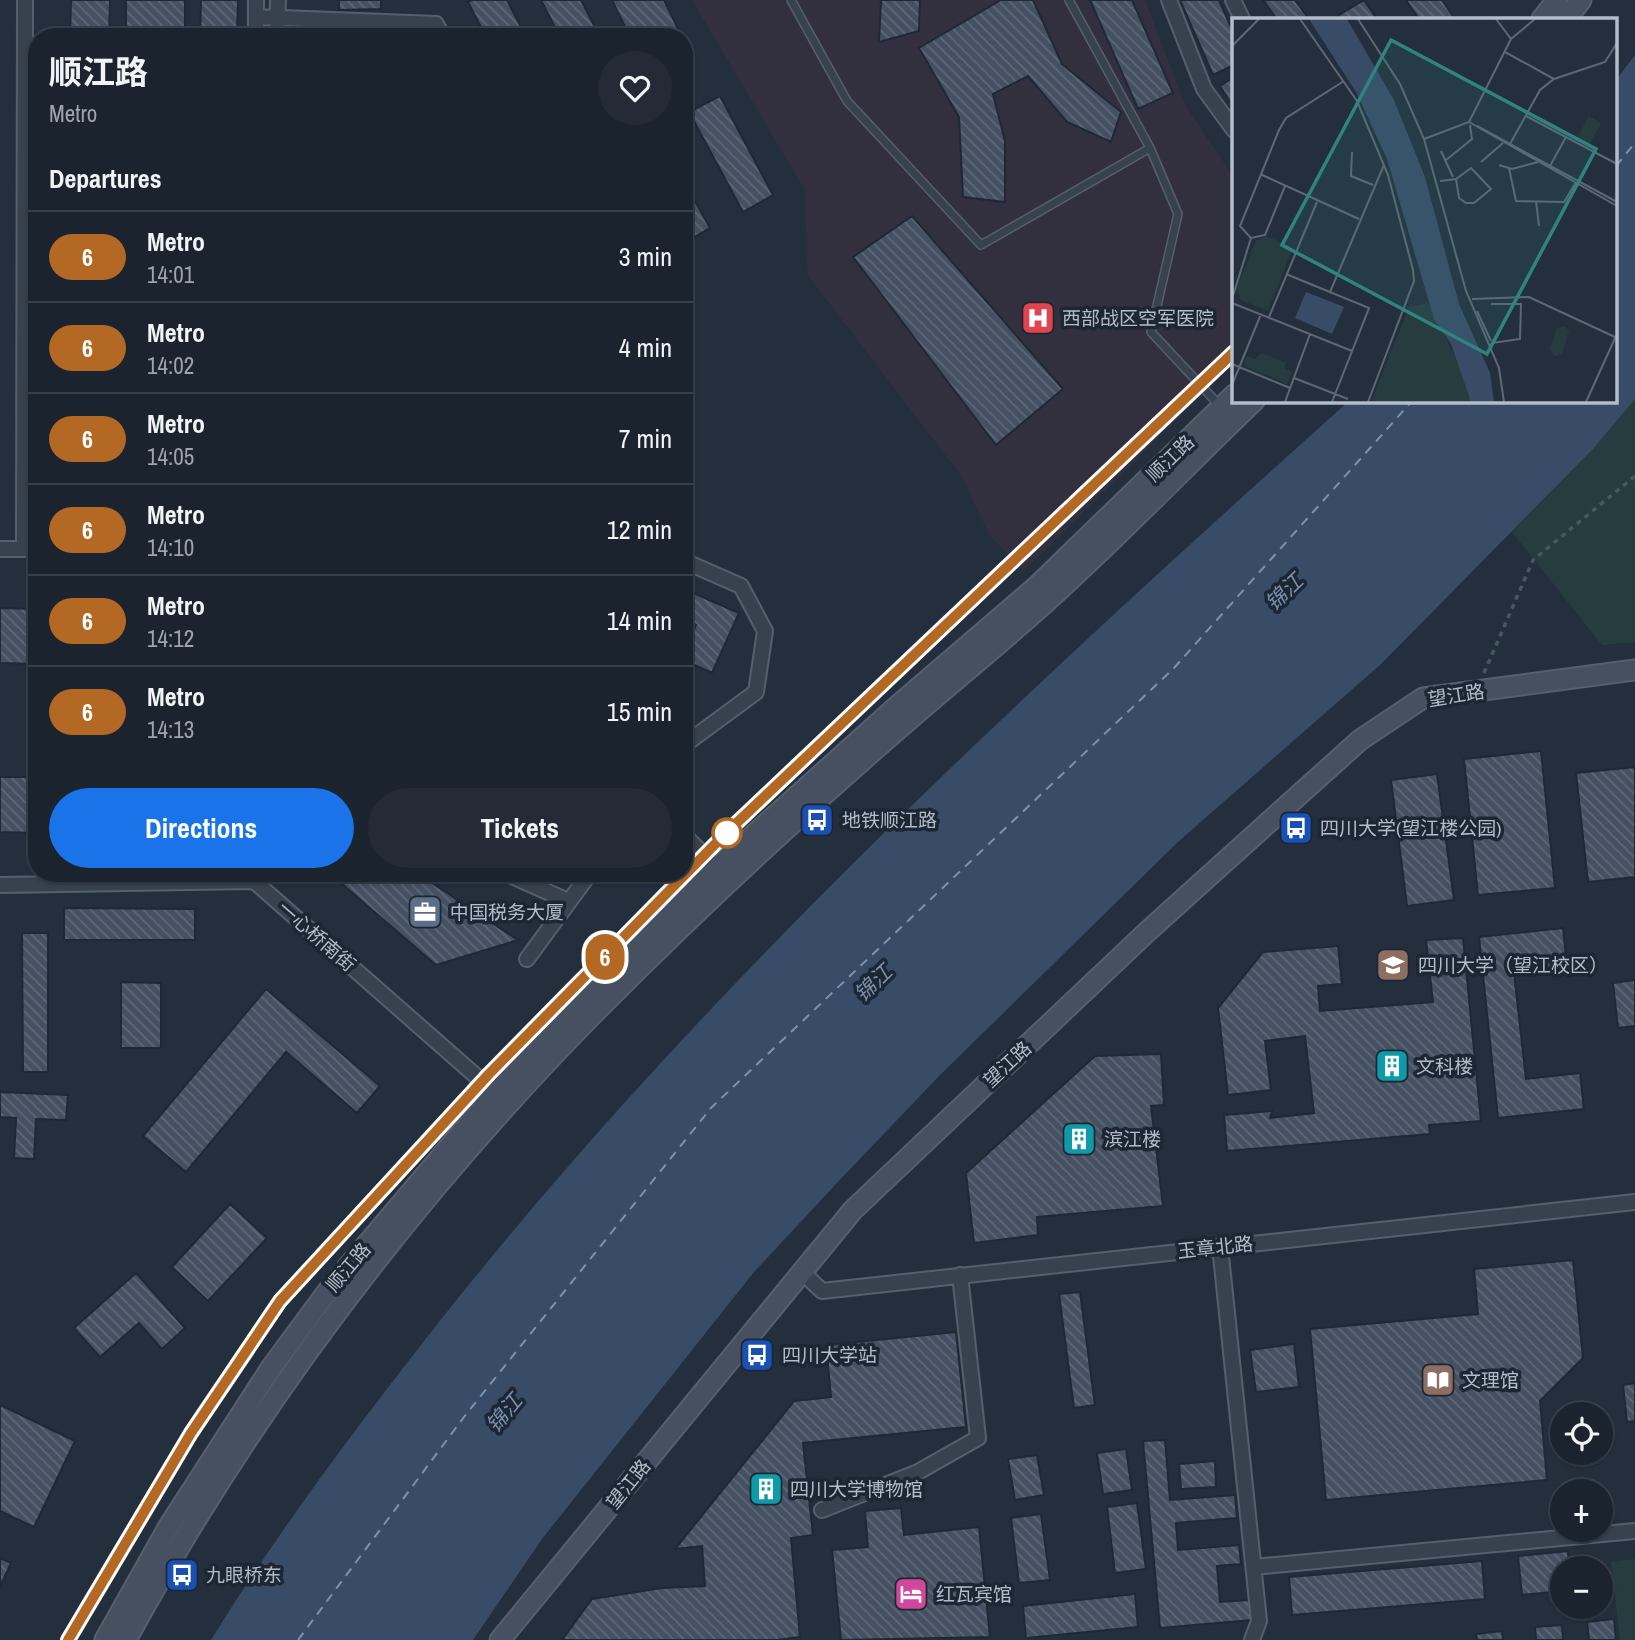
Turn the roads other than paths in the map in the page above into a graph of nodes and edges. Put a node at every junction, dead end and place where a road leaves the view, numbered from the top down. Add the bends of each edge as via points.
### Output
1 (25, 0) edge
2 (256, 0) edge
3 (278, 0) edge
4 (791, 0) edge
5 (1069, 0) edge
6 (1168, 0) edge
7 (1233, 0) edge
8 (1581, 0) edge
9 (1553, 9) edge
10 (256, 17) junction
11 (278, 18) junction
12 (1242, 18) edge
13 (256, 28) edge
14 (277, 28) edge
15 (438, 28) edge
16 (28, 114) edge
17 (1232, 127) edge
18 (1150, 148) junction
19 (1228, 401) edge
20 (1253, 402) edge
21 (0, 549) edge
22 (28, 549) edge
23 (693, 565) edge
24 (1635, 670) edge
25 (693, 738) edge
26 (693, 844) edge
27 (717, 867) junction
28 (102, 882) edge
29 (262, 882) edge
30 (526, 882) edge
31 (583, 882) edge
32 (0, 886) edge
33 (569, 901) junction
34 (527, 959) dead end
35 (501, 1098) junction
36 (1635, 1202) edge
37 (1220, 1246) junction
38 (802, 1272) junction
39 (960, 1275) junction
40 (822, 1510) dead end
41 (1635, 1531) edge
42 (1254, 1567) junction
43 (105, 1640) edge
44 (126, 1640) edge
45 (500, 1640) edge
46 (1252, 1640) edge

1 - 16 street
2 - 10 street
3 - 11 street
4 - 18 lane via 847,101 981,245
5 - 18 lane
6 - 17 street via 1204,89
7 - 12 street
8 - 9 main road
10 - 11 street
10 - 13 street
11 - 14 street
11 - 15 street via 436,24
18 - 19 lane via 1178,214 1152,332
19 - 27 main road, 顺江路 via 1036,587
20 - 35 main road, 顺江路 via 1048,601 901,726
21 - 22 street
23 - 25 street via 741,586 765,631 756,692
24 - 38 main road, 望江路 via 1423,698 1360,740 1148,931 863,1201
26 - 27 street
27 - 35 main road, 顺江路 via 579,1003
28 - 32 street, 一心桥南街
29 - 35 street, 一心桥南街
30 - 33 street
31 - 33 street
33 - 34 street
35 - 43 main road, 顺江路 via 330,1287 271,1368 169,1526
35 - 44 main road, 顺江路 via 285,1379 184,1535
36 - 37 street, 玉章北路
37 - 39 street, 玉章北路
37 - 42 street
38 - 39 street, 玉章北路 via 822,1291
38 - 45 main road, 望江路
39 - 40 street via 978,1438 918,1472
41 - 42 street
42 - 46 street via 1259,1621

